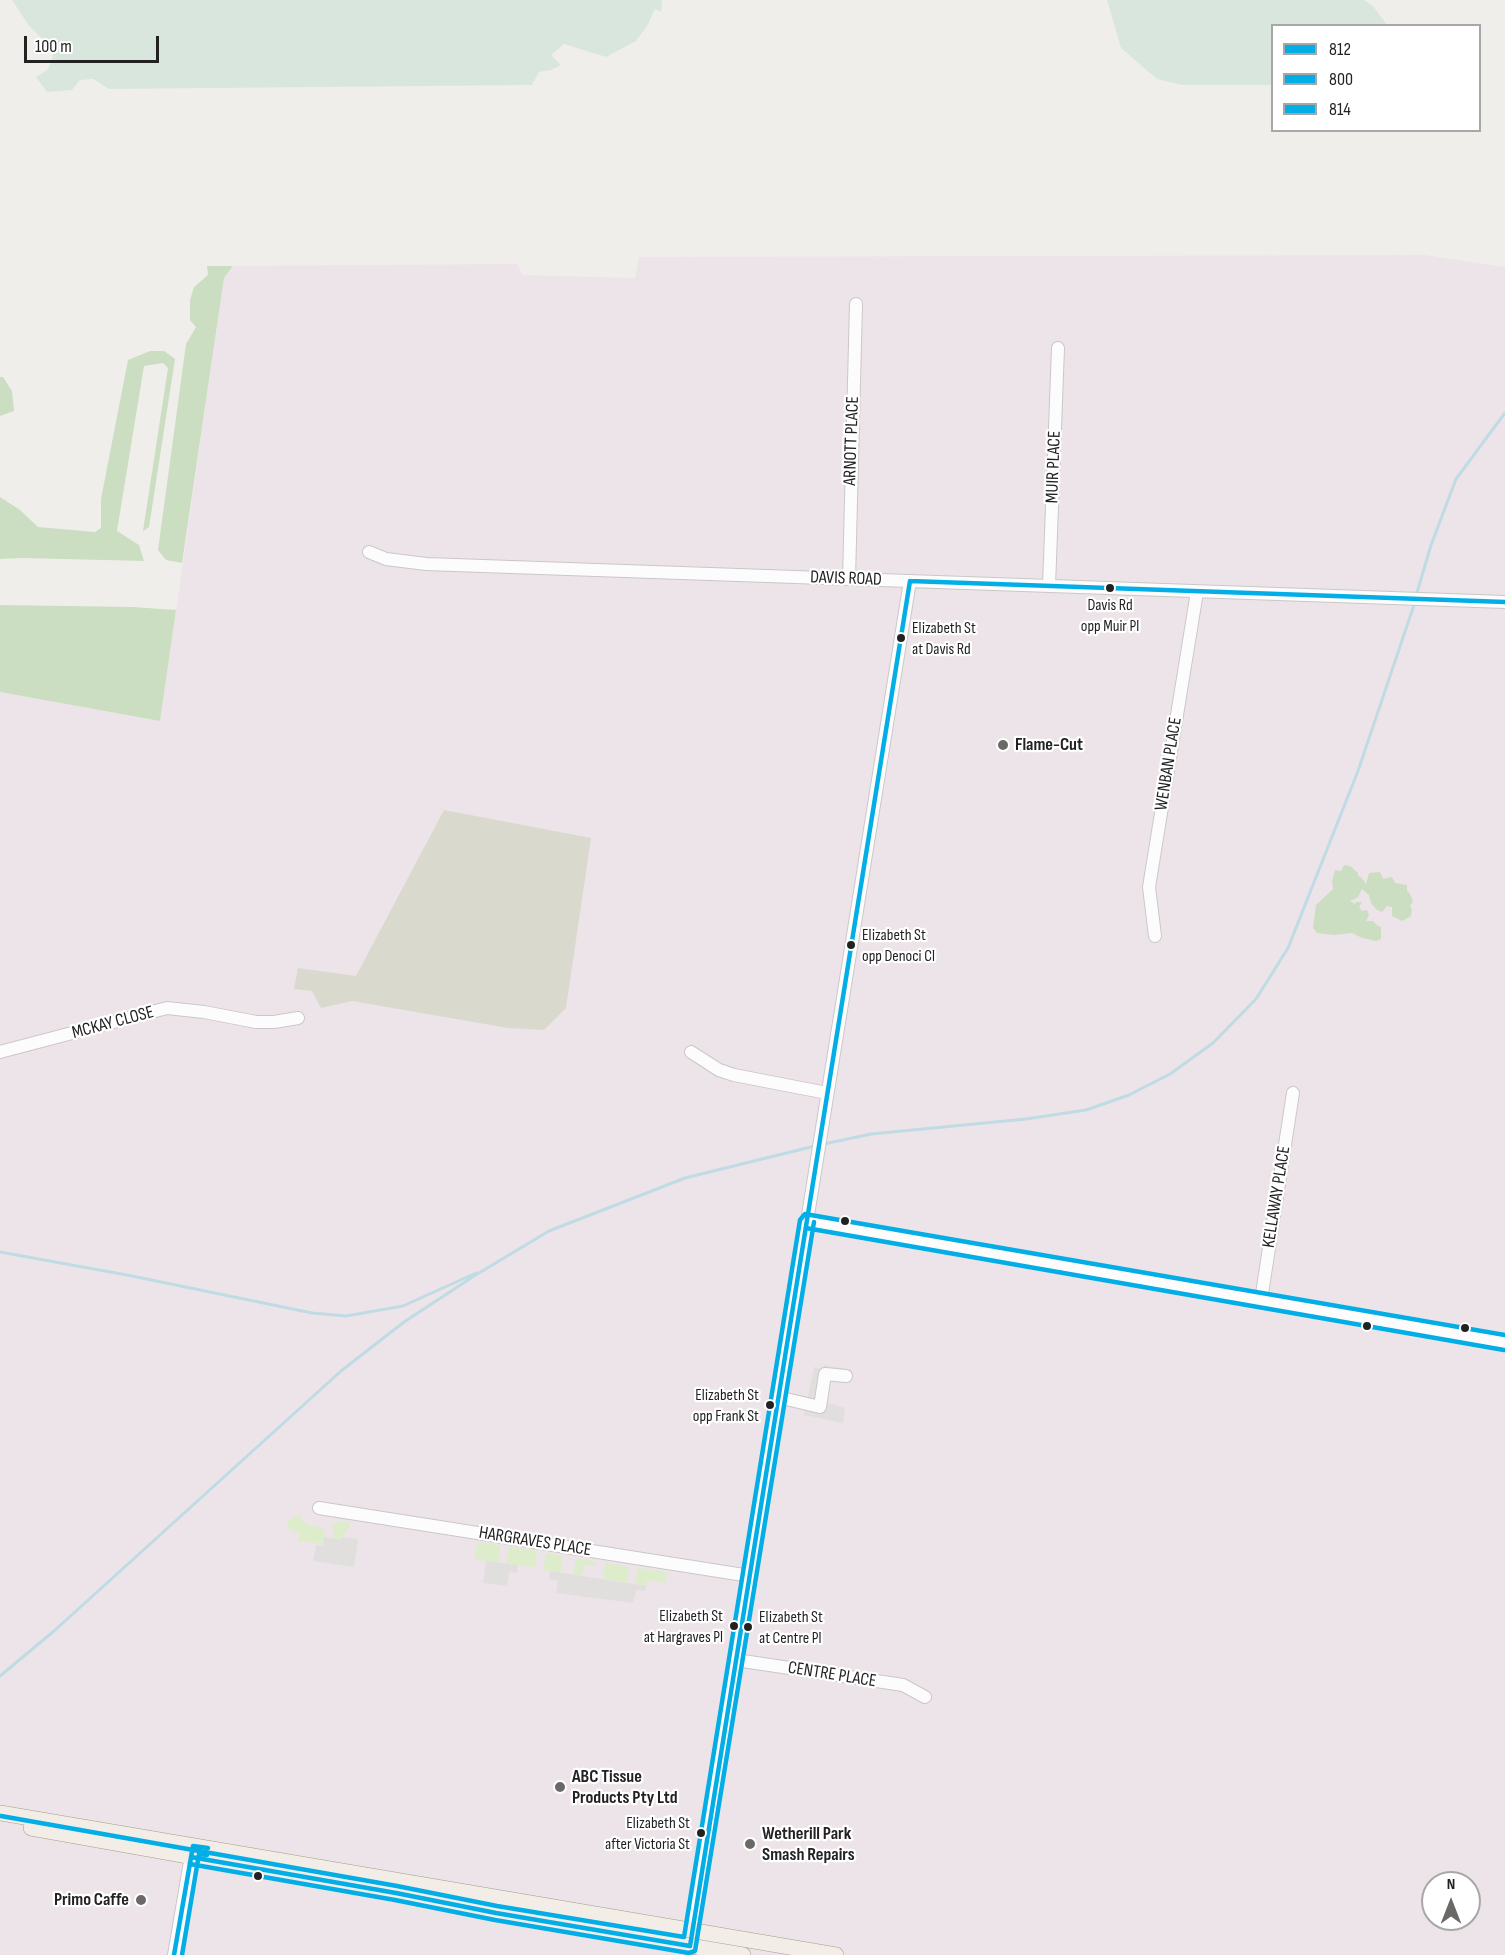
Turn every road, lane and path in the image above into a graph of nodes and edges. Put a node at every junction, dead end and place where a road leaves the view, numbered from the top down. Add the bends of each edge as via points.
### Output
1 (856, 304) dead end
2 (1058, 348) dead end
3 (369, 552) dead end
4 (849, 579) junction
5 (910, 581) junction
6 (1049, 586) junction
7 (1197, 592) junction
8 (1505, 602) edge
9 (1155, 936) dead end
10 (298, 1018) dead end
11 (0, 1052) edge
12 (691, 1052) dead end
13 (827, 1093) junction
14 (1293, 1093) dead end
15 (807, 1221) junction
16 (1261, 1300) junction
17 (1505, 1343) edge
18 (846, 1376) dead end
19 (779, 1393) junction
20 (319, 1508) dead end
21 (750, 1576) junction
22 (736, 1660) junction
23 (926, 1697) dead end
24 (0, 1813) edge
25 (0, 1823) edge
26 (192, 1851) junction
27 (693, 1930) junction
28 (689, 1951) edge
29 (174, 1955) edge
30 (743, 1955) edge
31 (836, 1955) edge

1 - 4 street, ARNOTT PLACE
2 - 6 street, MUIR PLACE
3 - 4 street, DAVIS ROAD via 386,559 426,564
4 - 5 street, DAVIS ROAD
5 - 6 street, DAVIS ROAD
5 - 13 street
6 - 7 street, DAVIS ROAD
7 - 8 street, DAVIS ROAD
7 - 9 street, WENBAN PLACE via 1149,887
10 - 11 street, MCKAY CLOSE via 256,1022 167,1008
12 - 13 street via 734,1075
13 - 15 street
14 - 16 street, KELLAWAY PLACE
15 - 16 street
15 - 19 street
16 - 17 street
18 - 19 street via 825,1374 820,1407 786,1399
19 - 21 street
20 - 21 street, HARGRAVES PLACE
21 - 22 street
22 - 23 street, CENTRE PLACE via 903,1685
22 - 27 street
24 - 26 main road
25 - 26 main road
26 - 27 main road
26 - 28 main road
26 - 29 street
27 - 28 main road
27 - 31 main road
28 - 30 main road

